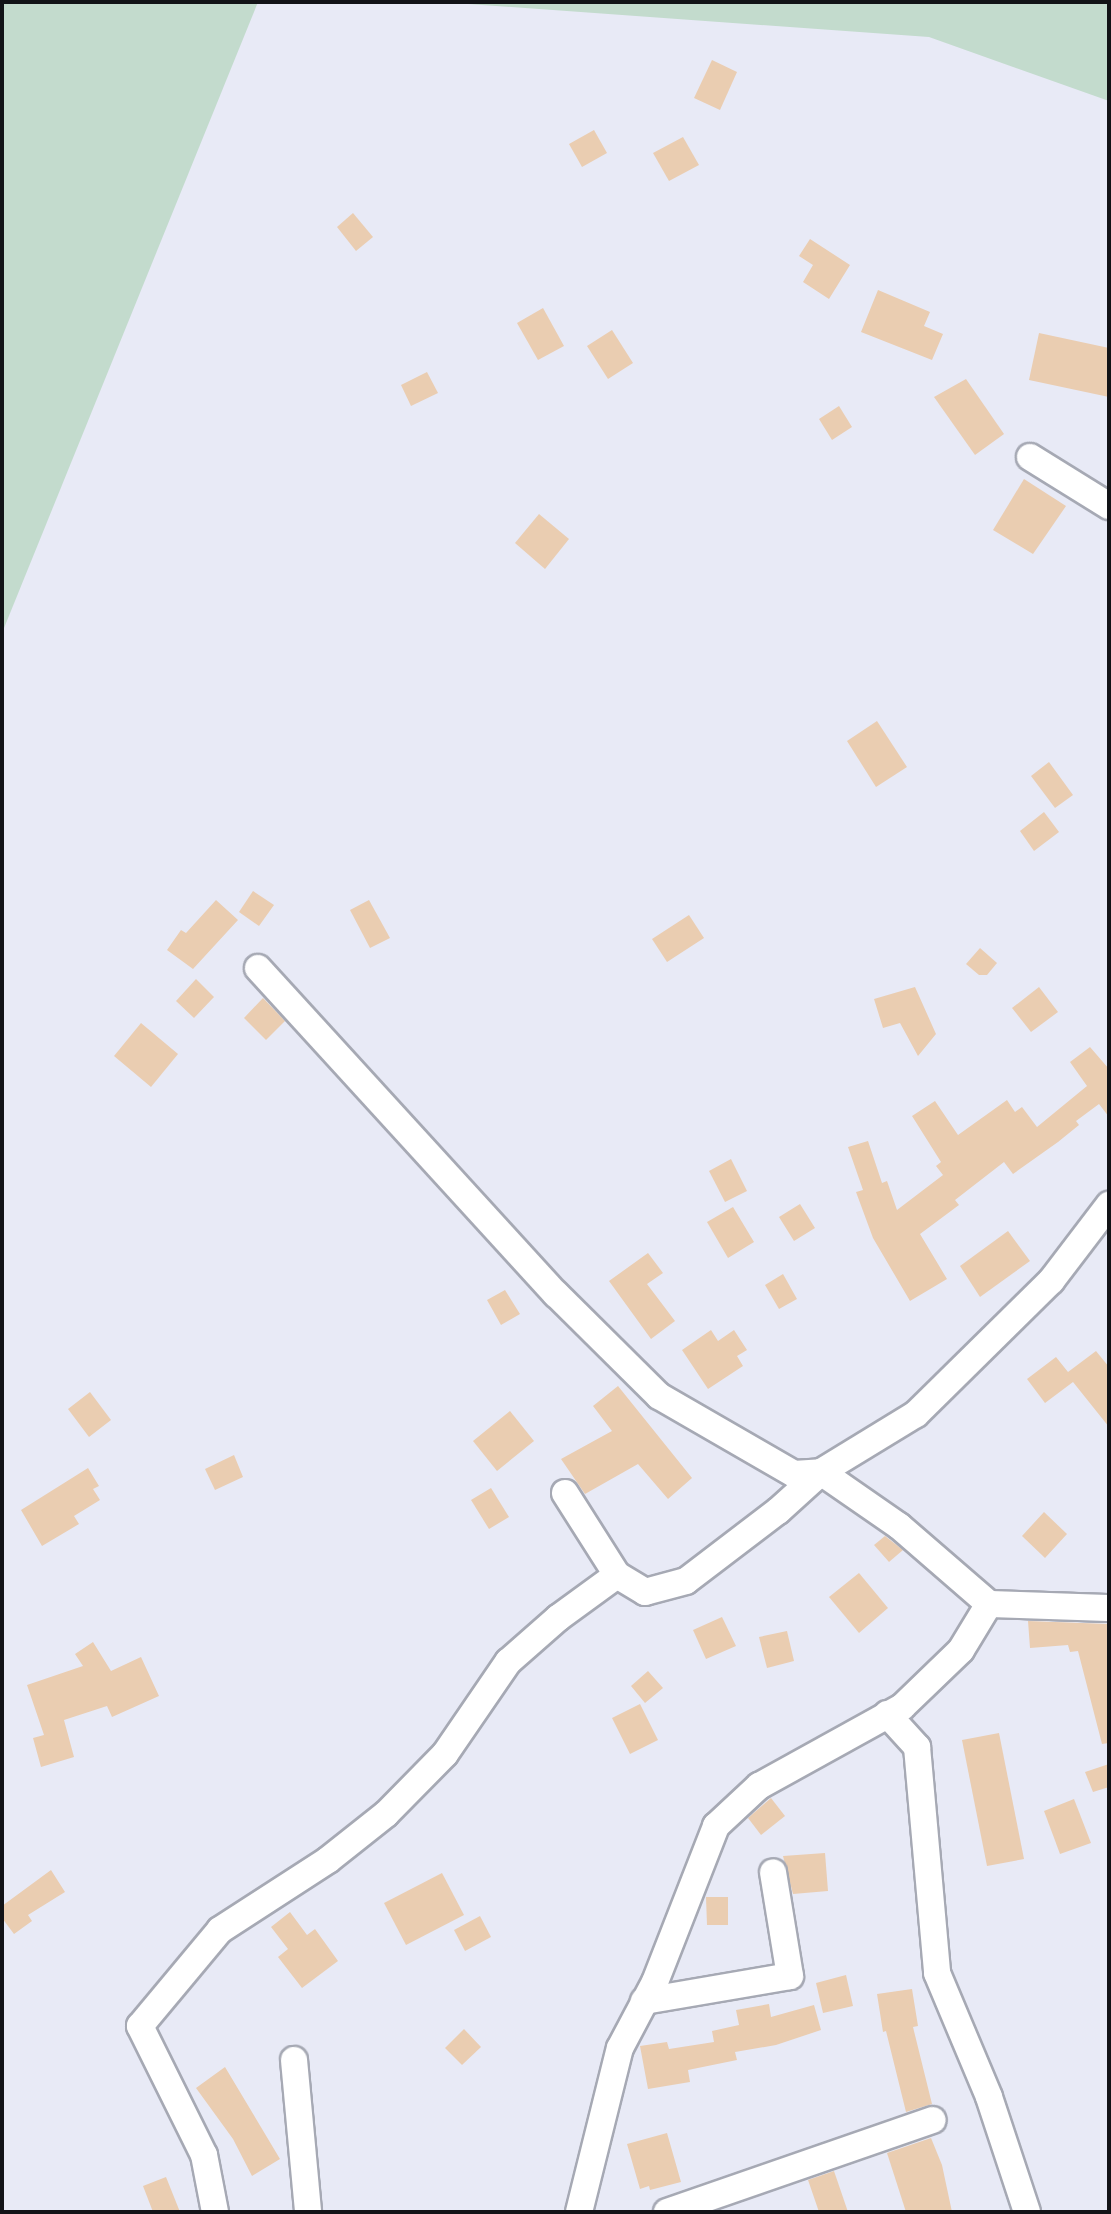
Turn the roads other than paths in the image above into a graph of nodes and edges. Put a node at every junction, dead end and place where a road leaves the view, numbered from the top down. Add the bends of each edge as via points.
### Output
1 (1030, 457) dead end
2 (1109, 506) edge
3 (258, 968) dead end
4 (1109, 1205) edge
5 (821, 1472) junction
6 (565, 1493) dead end
7 (617, 1575) junction
8 (989, 1604) junction
9 (1109, 1608) edge
10 (887, 1714) junction
11 (773, 1872) dead end
12 (644, 2001) junction
13 (294, 2060) dead end
14 (933, 2120) dead end
15 (215, 2212) edge
16 (308, 2212) edge
17 (579, 2212) edge
18 (667, 2212) edge
19 (1027, 2212) edge

1 - 2 street
3 - 5 street via 556,1294 659,1396 794,1474
4 - 5 street via 1051,1281 916,1414
5 - 7 street via 686,1581 645,1592
5 - 8 street via 899,1526
6 - 7 street
7 - 15 street via 508,1662 445,1754 386,1814 328,1860 220,1930 140,2026 204,2155
8 - 9 street
8 - 10 street via 961,1650 902,1707
10 - 12 street via 759,1786 716,1826
10 - 19 street via 917,1747 937,1973 989,2097
11 - 12 street via 790,1976
12 - 17 street via 620,2048
13 - 16 street
14 - 18 street

